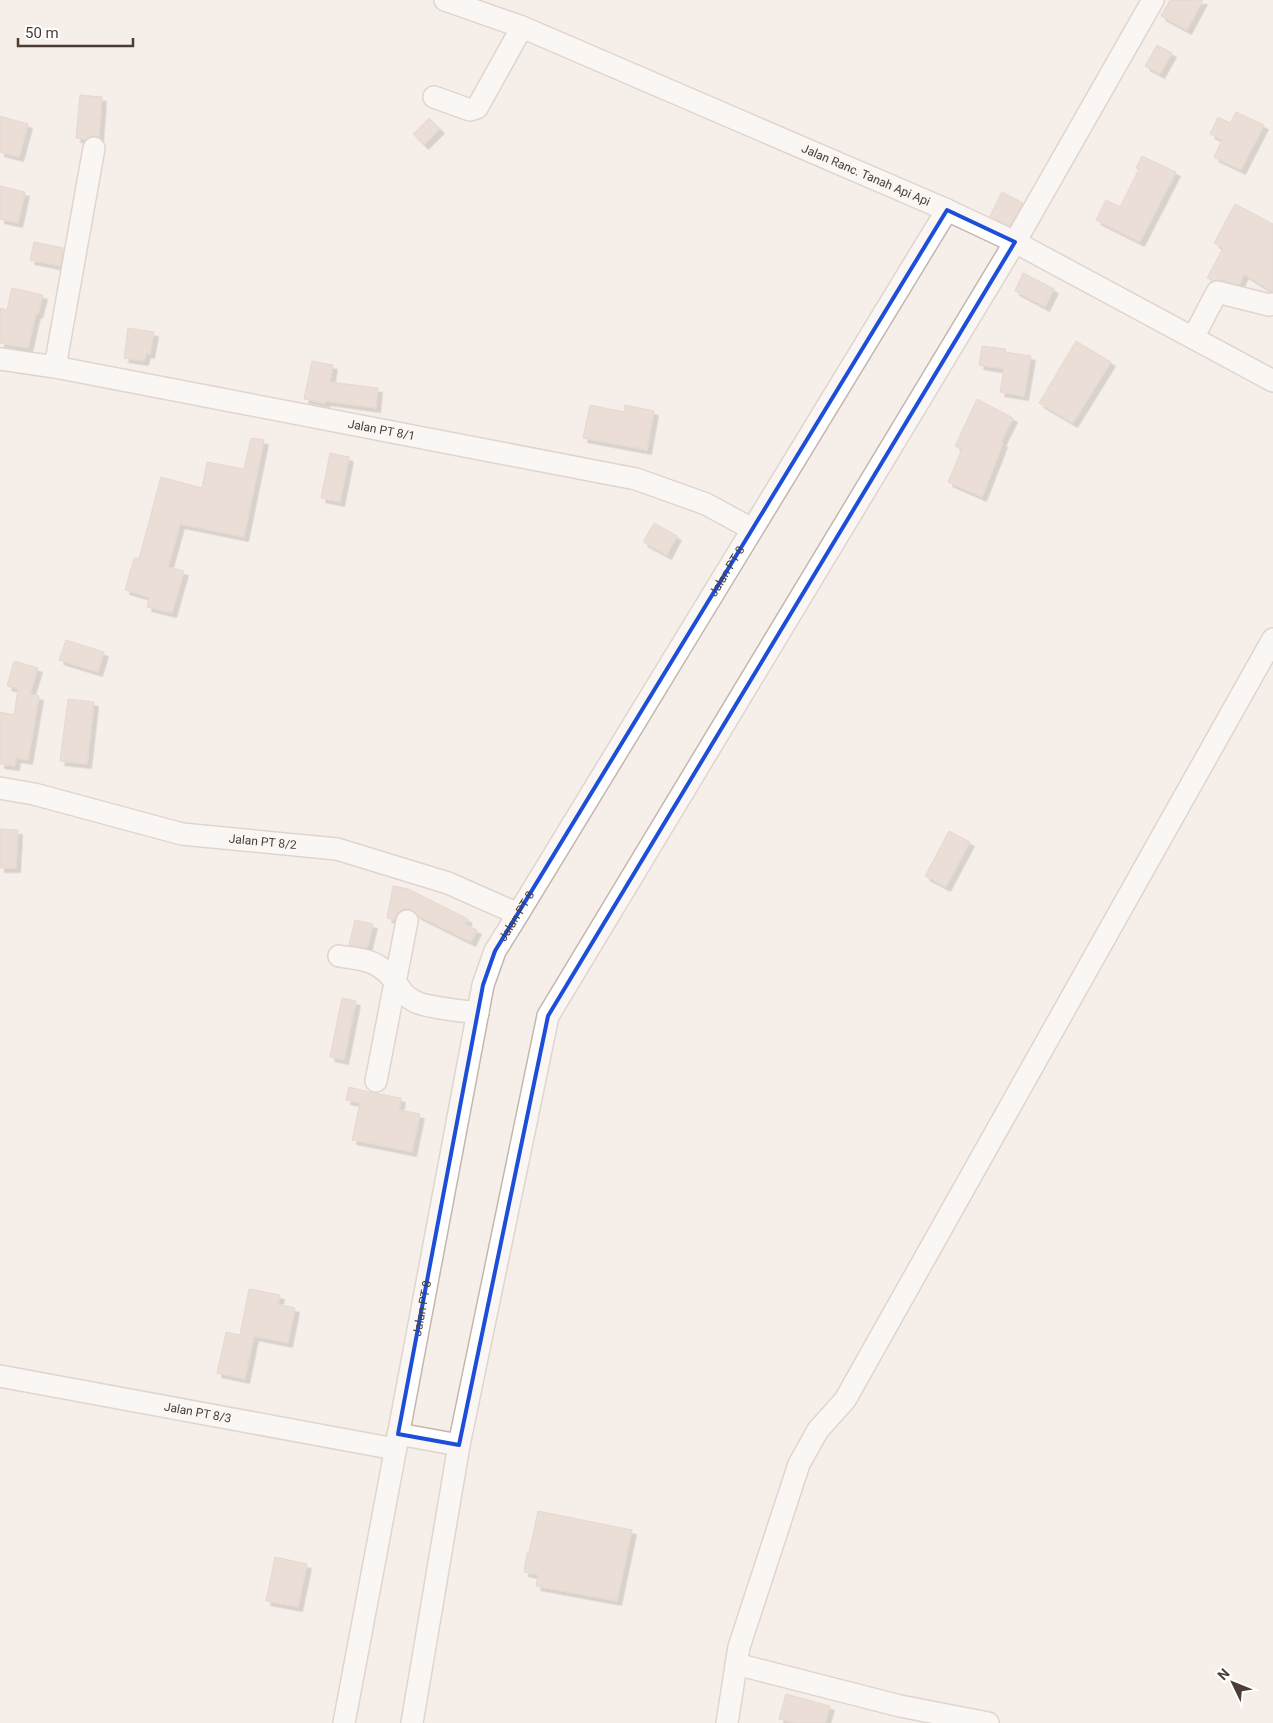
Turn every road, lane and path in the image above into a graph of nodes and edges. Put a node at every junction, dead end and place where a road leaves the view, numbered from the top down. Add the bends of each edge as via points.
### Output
1 (445, 0) edge
2 (1153, 0) edge
3 (522, 27) junction
4 (434, 97) dead end
5 (94, 148) dead end
6 (947, 210) junction
7 (1015, 242) junction
8 (1273, 304) edge
9 (1193, 338) junction
10 (0, 359) edge
11 (55, 368) junction
12 (1273, 381) edge
13 (752, 529) junction
14 (1273, 638) edge
15 (0, 788) edge
16 (518, 914) junction
17 (407, 921) dead end
18 (339, 956) dead end
19 (395, 982) junction
20 (478, 1013) junction
21 (376, 1082) dead end
22 (0, 1376) edge
23 (402, 1440) junction
24 (451, 1444) junction
25 (736, 1664) junction
26 (344, 1723) edge
27 (412, 1723) edge
28 (727, 1723) edge
29 (988, 1723) edge

1 - 3 street, Jalan Ranc. Tanah Api Api
2 - 7 street
3 - 4 street via 477,108 470,110
3 - 6 street, Jalan Ranc. Tanah Api Api
5 - 11 street
6 - 7 street, Jalan Ranc. Tanah Api Api
6 - 13 street, Jalan PT 8
7 - 9 street, Jalan Ranc. Tanah Api Api
7 - 24 street via 548,1016
8 - 9 street via 1217,292
9 - 12 street, Jalan Ranc. Tanah Api Api
10 - 11 street, Jalan PT 8/1
11 - 13 street, Jalan PT 8/1 via 636,479 706,504
13 - 16 street, Jalan PT 8
14 - 25 street via 845,1400 818,1430 799,1464
15 - 16 street, Jalan PT 8/2 via 34,794 182,834 337,849 448,883
16 - 20 street, Jalan PT 8 via 495,950
17 - 19 street
18 - 19 street via 378,965
19 - 20 street via 402,994 416,1003
19 - 21 street
20 - 23 street, Jalan PT 8
22 - 23 street, Jalan PT 8/3
23 - 24 street, Jalan PT 8/3
23 - 26 street, Jalan PT 8
24 - 27 street
25 - 28 street
25 - 29 street via 900,1706

